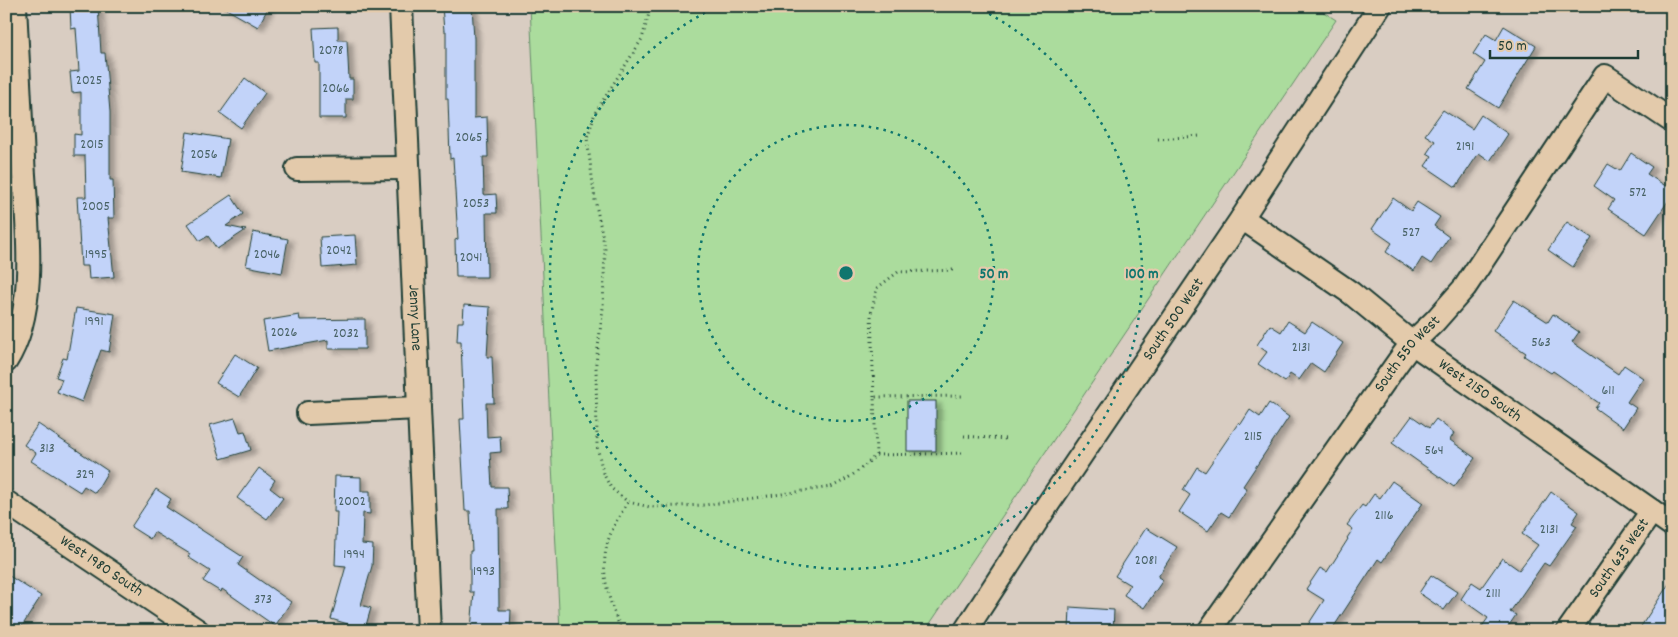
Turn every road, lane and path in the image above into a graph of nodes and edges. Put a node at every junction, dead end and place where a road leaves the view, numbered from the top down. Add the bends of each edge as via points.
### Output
1 (15, 6) edge
2 (400, 6) edge
3 (651, 6) edge
4 (1380, 6) edge
5 (1672, 121) edge
6 (1200, 136) dead end
7 (1158, 139) dead end
8 (408, 168) junction
9 (297, 169) dead end
10 (15, 187) edge
11 (1242, 218) junction
12 (955, 270) dead end
13 (1412, 343) junction
14 (6, 361) edge
15 (962, 396) dead end
16 (874, 397) junction
17 (419, 408) junction
18 (308, 413) dead end
19 (964, 436) dead end
20 (1006, 439) dead end
21 (965, 453) dead end
22 (876, 455) junction
23 (6, 502) edge
24 (628, 502) junction
25 (1652, 511) junction
26 (1672, 525) edge
27 (198, 631) edge
28 (429, 631) edge
29 (622, 631) edge
30 (965, 631) edge
31 (1210, 631) edge
32 (1568, 631) edge

1 - 10 street
2 - 8 street, Jenny Lane
3 - 24 path via 642,38 596,113 586,138 605,248 603,308 596,362 597,446 603,473 611,488
4 - 11 street, South 500 West
5 - 13 street, South 550 West via 1605,76 1465,287
6 - 7 path
8 - 9 street
8 - 17 street, Jenny Lane
10 - 14 street via 28,260 26,305 16,346
11 - 13 street, West 2150 South via 1350,293
11 - 30 street, South 500 West
12 - 16 path via 898,272 877,288 871,314
13 - 25 street, West 2150 South
13 - 31 street, South 550 West
15 - 16 path
16 - 22 path
17 - 18 street
17 - 28 street, Jenny Lane
19 - 20 path
21 - 22 path
22 - 24 path via 862,469 831,487 705,505 650,507
23 - 27 street, West 1980 South
24 - 29 path via 610,534 605,560 605,583
25 - 26 street, West 2150 South
25 - 32 street, South 635 West

